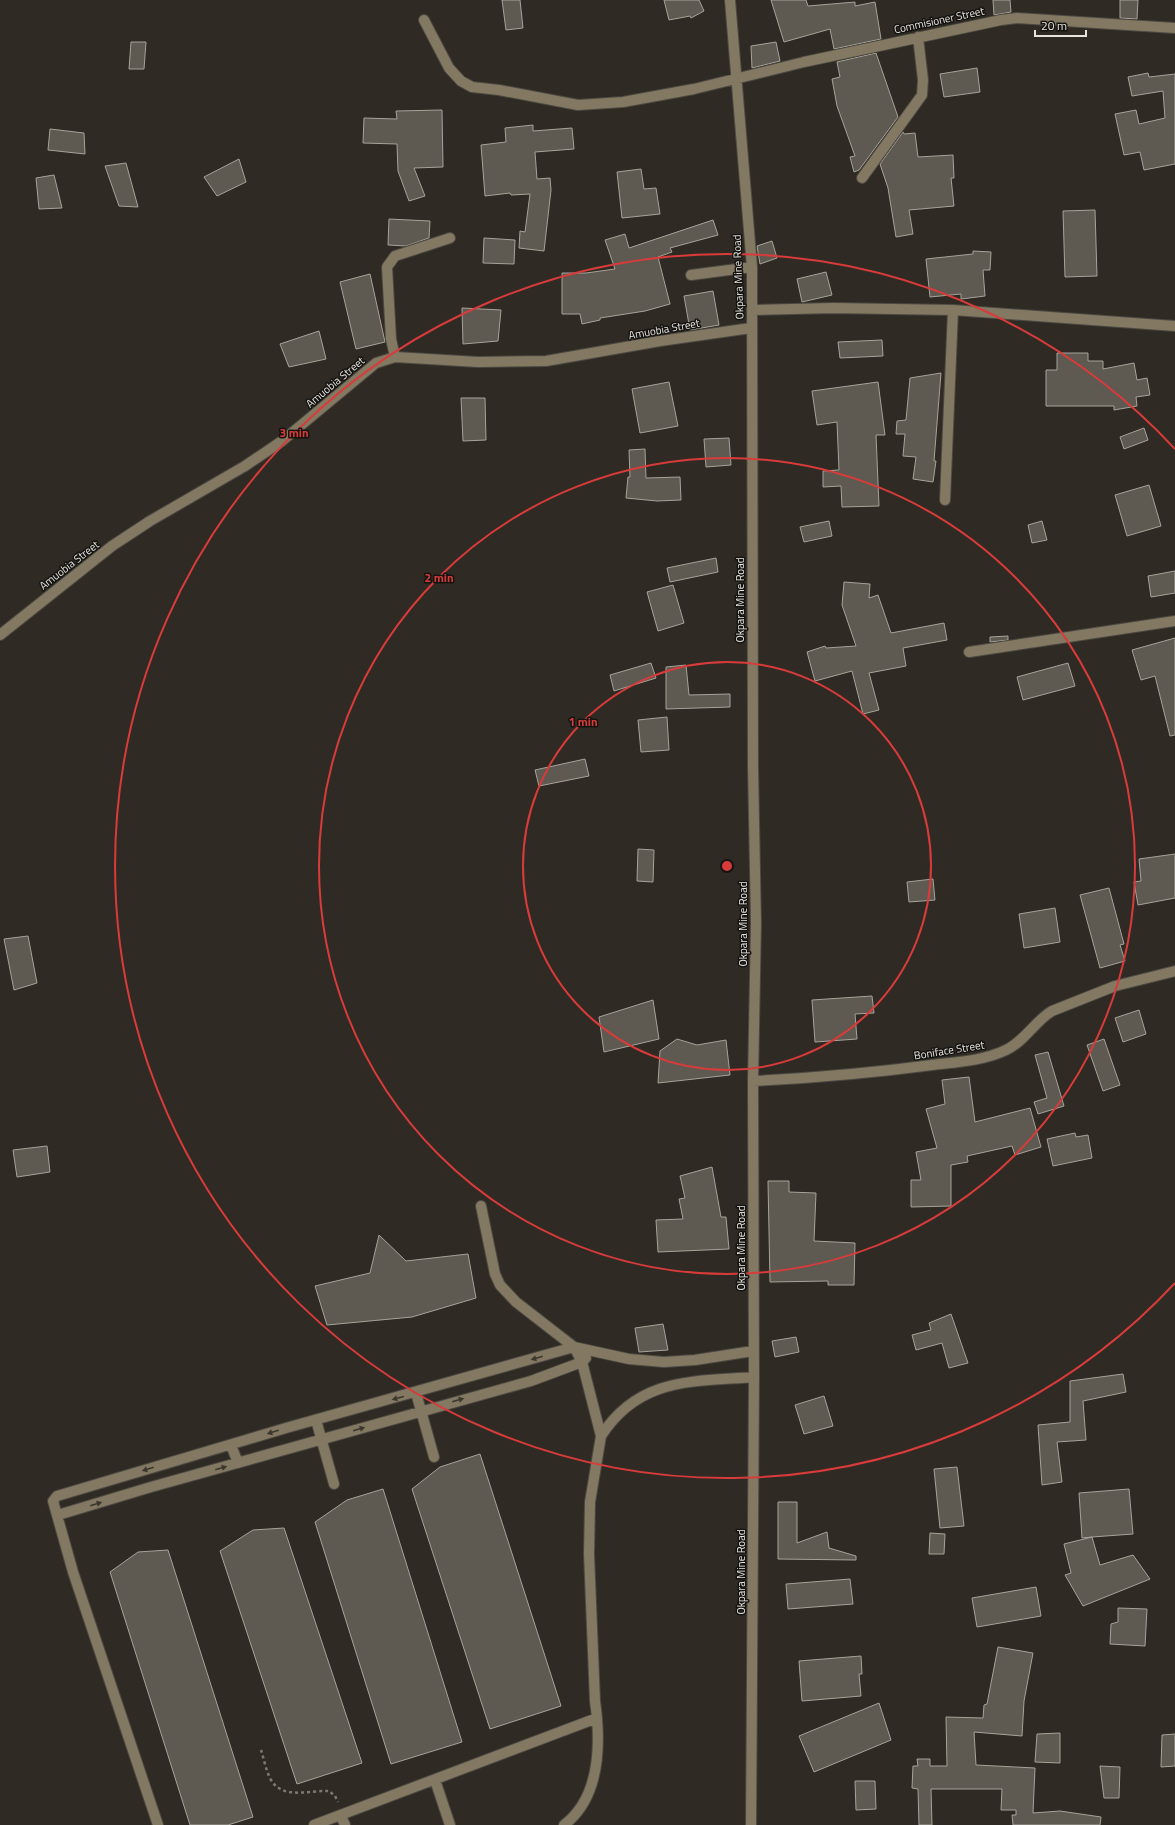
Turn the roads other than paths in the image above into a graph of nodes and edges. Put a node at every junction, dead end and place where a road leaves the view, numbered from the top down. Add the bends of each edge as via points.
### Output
1 (730, 0) edge
2 (424, 20) dead end
3 (1175, 28) edge
4 (918, 37) junction
5 (736, 79) junction
6 (862, 178) dead end
7 (450, 238) dead end
8 (752, 267) junction
9 (690, 275) dead end
10 (752, 310) junction
11 (953, 310) junction
12 (1175, 326) edge
13 (751, 328) junction
14 (395, 357) junction
15 (946, 500) dead end
16 (1175, 621) edge
17 (0, 636) edge
18 (969, 652) dead end
19 (1175, 971) edge
20 (753, 1081) junction
21 (481, 1206) dead end
22 (574, 1347) junction
23 (753, 1350) junction
24 (593, 1351) junction
25 (582, 1362) junction
26 (754, 1376) junction
27 (416, 1393) junction
28 (421, 1412) junction
29 (316, 1420) junction
30 (601, 1436) junction
31 (321, 1440) junction
32 (231, 1445) junction
33 (434, 1457) dead end
34 (238, 1463) junction
35 (120, 1478) junction
36 (334, 1484) dead end
37 (125, 1495) junction
38 (58, 1515) junction
39 (597, 1718) junction
40 (435, 1780) junction
41 (343, 1820) edge
42 (158, 1825) edge
43 (314, 1825) edge
44 (450, 1825) edge
45 (564, 1825) edge
46 (751, 1825) edge

1 - 5 street, Okpara Mine Road
2 - 5 street, Commisioner Street via 449,68 472,87 578,105 624,102
3 - 4 street, Commisioner Street via 1016,18
4 - 5 street, Commisioner Street
4 - 6 street via 923,80 922,95
5 - 8 street, Okpara Mine Road
7 - 14 street via 394,256 387,267 391,339
8 - 9 street
8 - 10 street, Okpara Mine Road
10 - 11 street
10 - 13 street, Okpara Mine Road
11 - 12 street
11 - 15 street
13 - 14 street, Amuobia Street via 546,361 478,362
13 - 20 street, Okpara Mine Road via 756,923
14 - 17 street, Amuobia Street via 376,363 288,436 251,462 161,514 112,546
16 - 18 street
19 - 20 street, Boniface Street via 1115,986 1052,1011 1017,1043 992,1055 904,1069 804,1079
20 - 23 street, Okpara Mine Road
21 - 22 street via 495,1274 500,1285 516,1302
22 - 24 street
22 - 25 street
22 -> 27 street
23 - 24 street via 695,1360 664,1362 629,1359
23 - 26 street, Okpara Mine Road
24 - 25 street
28 -> 25 street via 531,1381
25 - 30 street
26 - 30 street via 686,1382 647,1392 611,1421
26 - 46 street, Okpara Mine Road
27 - 28 street
27 -> 29 street
31 -> 28 street
28 - 33 street
29 - 31 street
29 -> 32 street
30 - 39 street via 590,1502 589,1554
31 - 34 street
31 - 36 street
32 - 34 street
32 -> 35 street
37 -> 34 street
35 - 37 street
35 - 38 street via 57,1496 54,1501
38 -> 37 street
38 - 42 street via 73,1572
39 - 40 street
39 - 45 street via 595,1778 581,1807
40 - 41 street
40 - 44 street
41 - 43 street

